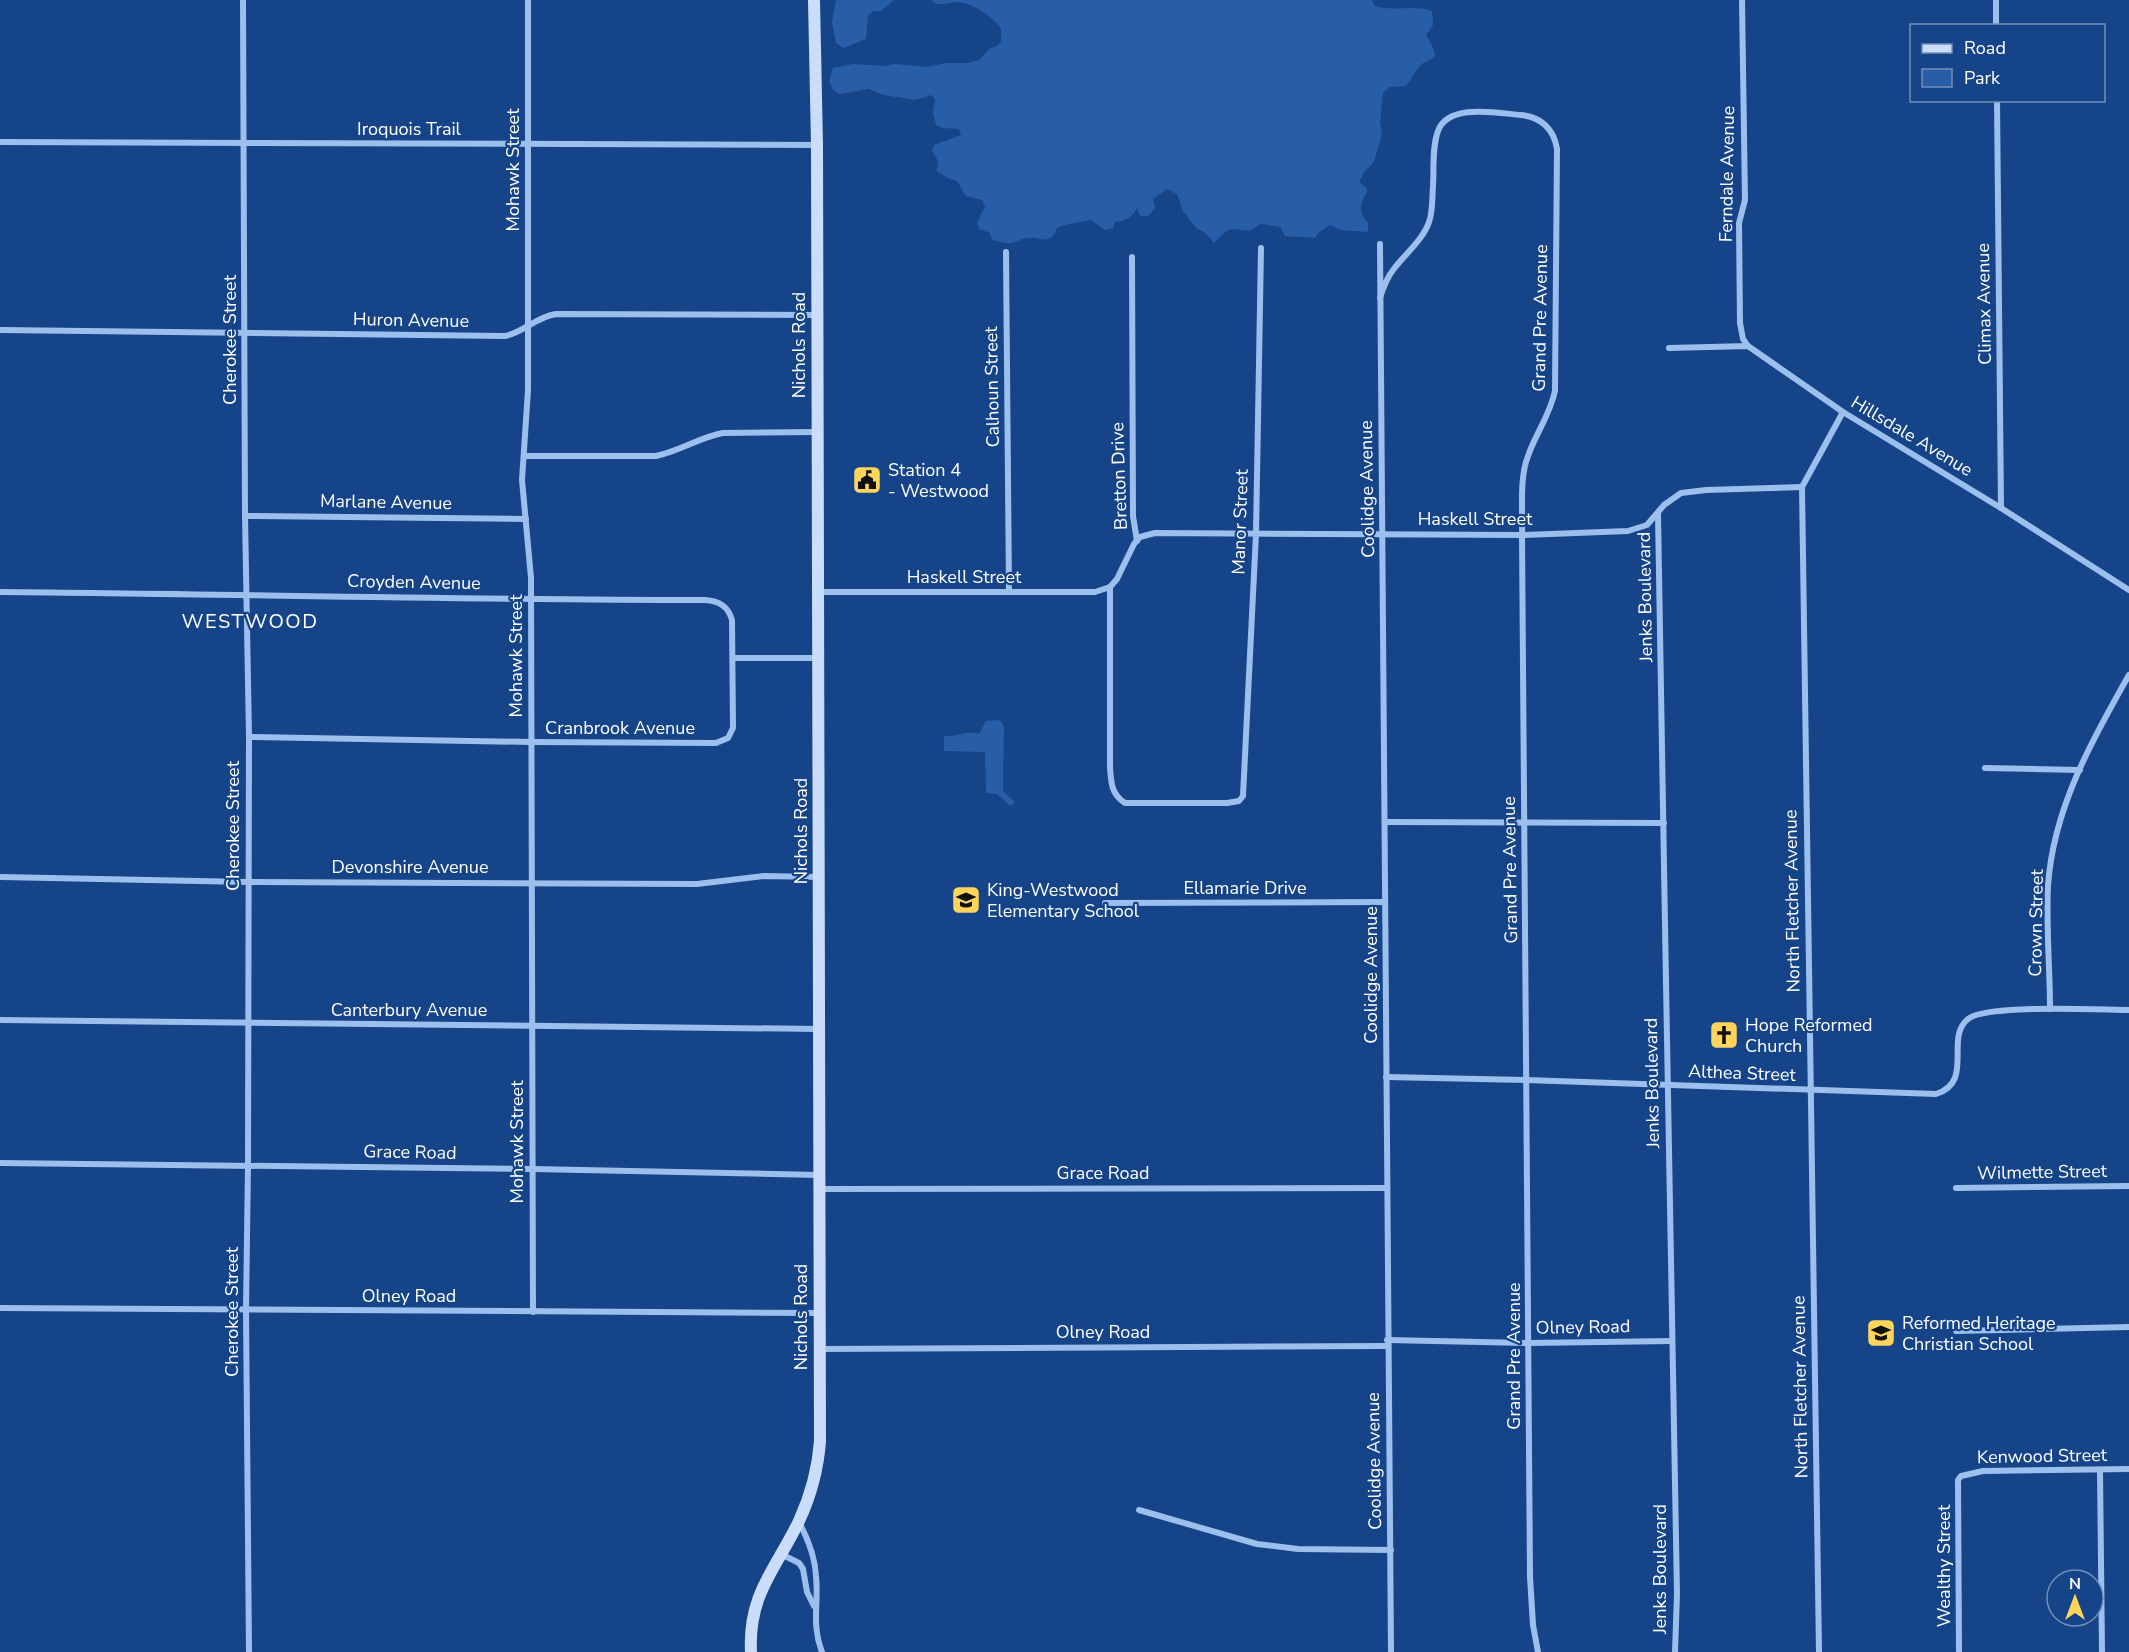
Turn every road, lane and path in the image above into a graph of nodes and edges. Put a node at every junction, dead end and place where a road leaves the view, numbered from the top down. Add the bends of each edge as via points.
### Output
1 (243, 0) edge
2 (528, 0) edge
3 (814, 0) edge
4 (1742, 0) edge
5 (1996, 0) edge
6 (1996, 24) edge
7 (1997, 102) edge
8 (0, 142) edge
9 (243, 143) junction
10 (528, 145) junction
11 (817, 145) junction
12 (1380, 244) dead end
13 (1261, 248) dead end
14 (1006, 252) dead end
15 (1132, 257) dead end
16 (1380, 298) junction
17 (816, 315) junction
18 (526, 327) junction
19 (0, 330) edge
20 (246, 332) junction
21 (1748, 346) junction
22 (1669, 348) dead end
23 (1843, 412) junction
24 (817, 432) junction
25 (524, 456) junction
26 (1802, 487) junction
27 (2001, 508) junction
28 (1658, 514) junction
29 (245, 516) junction
30 (526, 519) junction
31 (1256, 534) junction
32 (1382, 534) junction
33 (1522, 535) junction
34 (1137, 541) junction
35 (1110, 587) junction
36 (2129, 590) edge
37 (0, 592) edge
38 (817, 592) junction
39 (1009, 592) junction
40 (246, 594) junction
41 (531, 600) junction
42 (733, 658) junction
43 (818, 658) junction
44 (2129, 675) edge
45 (249, 737) junction
46 (531, 742) junction
47 (1985, 768) dead end
48 (2080, 770) junction
49 (1386, 822) junction
50 (1524, 822) junction
51 (1664, 823) junction
52 (0, 877) edge
53 (819, 877) junction
54 (248, 882) junction
55 (532, 882) junction
56 (1385, 902) junction
57 (1105, 903) dead end
58 (2050, 1010) junction
59 (2129, 1010) edge
60 (0, 1020) edge
61 (248, 1024) junction
62 (531, 1025) junction
63 (819, 1029) junction
64 (1386, 1077) junction
65 (1527, 1080) junction
66 (1666, 1085) junction
67 (1810, 1090) junction
68 (0, 1163) edge
69 (248, 1165) junction
70 (532, 1169) junction
71 (820, 1175) junction
72 (2129, 1186) edge
73 (1386, 1188) junction
74 (1956, 1188) dead end
75 (820, 1189) junction
76 (0, 1308) edge
77 (246, 1310) junction
78 (533, 1312) junction
79 (819, 1313) junction
80 (2129, 1327) edge
81 (1956, 1331) dead end
82 (1672, 1341) junction
83 (1387, 1343) junction
84 (1529, 1343) junction
85 (819, 1349) junction
86 (2129, 1469) edge
87 (2100, 1470) junction
88 (1958, 1480) joint
89 (1139, 1510) dead end
90 (799, 1521) junction
91 (1391, 1550) junction
92 (781, 1554) junction
93 (815, 1606) junction
94 (751, 1650) edge
95 (249, 1652) edge
96 (822, 1652) edge
97 (1390, 1652) edge
98 (1538, 1652) edge
99 (1675, 1652) edge
100 (1819, 1652) edge
101 (1959, 1652) edge
102 (2102, 1652) edge

1 - 9 street, Cherokee Street
2 - 10 street, Mohawk Street
3 - 11 street, Nichols Road
4 - 21 street, Ferndale Avenue via 1745,200 1739,223 1740,322
5 - 6 street
7 - 27 street, Climax Avenue
8 - 9 street, Iroquois Trail
9 - 10 street, Iroquois Trail
9 - 20 street, Cherokee Street
10 - 11 street, Iroquois Trail
10 - 18 street, Mohawk Street
11 - 17 street, Nichols Road
12 - 16 street, Coolidge Avenue
13 - 31 street, Manor Street
14 - 39 street, Calhoun Street
15 - 34 street, Bretton Drive via 1133,516
16 - 32 street, Coolidge Avenue
16 - 33 street, Grand Pre Avenue via 1388,276 1428,224 1435,142 1443,122 1456,113 1520,115 1537,118 1548,126 1557,149 1555,391 1524,472
17 - 18 street, Huron Avenue via 567,313 541,317
17 - 24 street, Nichols Road
18 - 20 street, Huron Avenue via 506,336
18 - 25 street, Mohawk Street
19 - 20 street, Huron Avenue
20 - 29 street, Cherokee Street
21 - 22 street
21 - 23 street, Hillsdale Avenue
23 - 26 street, North Fletcher Avenue
23 - 27 street, Hillsdale Avenue
24 - 25 street via 714,434 656,456
24 - 38 street, Nichols Road
25 - 30 street, Mohawk Street
26 - 28 street, Haskell Street via 1681,493
26 - 67 street, North Fletcher Avenue
27 - 36 street, Hillsdale Avenue
28 - 33 street, Haskell Street via 1647,525 1629,531
28 - 51 street, Jenks Boulevard
29 - 30 street, Marlane Avenue
29 - 40 street, Cherokee Street
30 - 41 street, Mohawk Street
31 - 32 street, Haskell Street
31 - 34 street, Haskell Street via 1155,533
31 - 35 street, Manor Street via 1243,796 1234,803 1132,804 1114,794 1110,767
32 - 33 street, Haskell Street
32 - 49 street, Coolidge Avenue
33 - 50 street, Grand Pre Avenue
34 - 35 street, Bretton Drive
35 - 39 street, Haskell Street via 1095,592
37 - 40 street, Croyden Avenue
38 - 39 street, Haskell Street
38 - 43 street, Nichols Road
40 - 41 street, Croyden Avenue
40 - 45 street, Cherokee Street
41 - 42 street, Croyden Avenue via 713,601 730,614
41 - 46 street, Mohawk Street
42 - 43 street
42 - 46 street, Cranbrook Avenue via 733,729 723,741
43 - 53 street, Nichols Road
44 - 48 street, Crown Street
45 - 46 street, Cranbrook Avenue
45 - 54 street, Cherokee Street
46 - 55 street, Mohawk Street
47 - 48 street
48 - 58 street, Crown Street via 2058,826 2048,886
49 - 50 street
49 - 56 street, Coolidge Avenue
50 - 51 street
50 - 65 street, Grand Pre Avenue
51 - 66 street, Jenks Boulevard
52 - 54 street, Devonshire Avenue
53 - 55 street, Devonshire Avenue via 764,876 697,884
53 - 63 street, Nichols Road
54 - 55 street, Devonshire Avenue
54 - 61 street, Cherokee Street
55 - 62 street, Mohawk Street
56 - 57 street, Ellamarie Drive
56 - 64 street, Coolidge Avenue
58 - 59 street
58 - 67 street, Althea Street via 1995,1011 1969,1018 1960,1033 1955,1082 1943,1092 1921,1095
60 - 61 street, Canterbury Avenue
61 - 62 street, Canterbury Avenue
61 - 69 street, Cherokee Street
62 - 63 street, Canterbury Avenue
62 - 70 street, Mohawk Street
63 - 71 street, Nichols Road
64 - 65 street, Althea Street
64 - 73 street, Coolidge Avenue
65 - 66 street, Althea Street
65 - 84 street, Grand Pre Avenue
66 - 67 street, Althea Street
66 - 82 street, Jenks Boulevard
67 - 100 street, North Fletcher Avenue
68 - 69 street, Grace Road
69 - 70 street, Grace Road
69 - 77 street, Cherokee Street
70 - 71 street, Grace Road
70 - 78 street, Mohawk Street
71 - 75 street, Nichols Road
72 - 74 street, Wilmette Street
73 - 75 street, Grace Road
73 - 83 street, Coolidge Avenue
75 - 79 street, Nichols Road
76 - 77 street, Olney Road
77 - 78 street, Olney Road
77 - 95 street, Cherokee Street
78 - 79 street, Olney Road
79 - 85 street, Nichols Road
80 - 81 street
82 - 84 street, Olney Road
82 - 99 street, Jenks Boulevard
83 - 84 street, Olney Road
83 - 85 street, Olney Road
83 - 91 street, Coolidge Avenue
84 - 98 street, Grand Pre Avenue via 1530,1577
85 - 90 street, Nichols Road via 819,1456
86 - 87 street, Kenwood Street
87 - 88 street, Kenwood Street via 1983,1471
87 - 102 street
88 - 101 street, Wealthy Street
89 - 91 street via 1277,1547
90 - 92 street, Nichols Road
90 - 93 street via 813,1554
91 - 97 street, Coolidge Avenue
92 - 93 street via 803,1569 807,1592
92 - 94 street, Nichols Road via 755,1607
93 - 96 street

